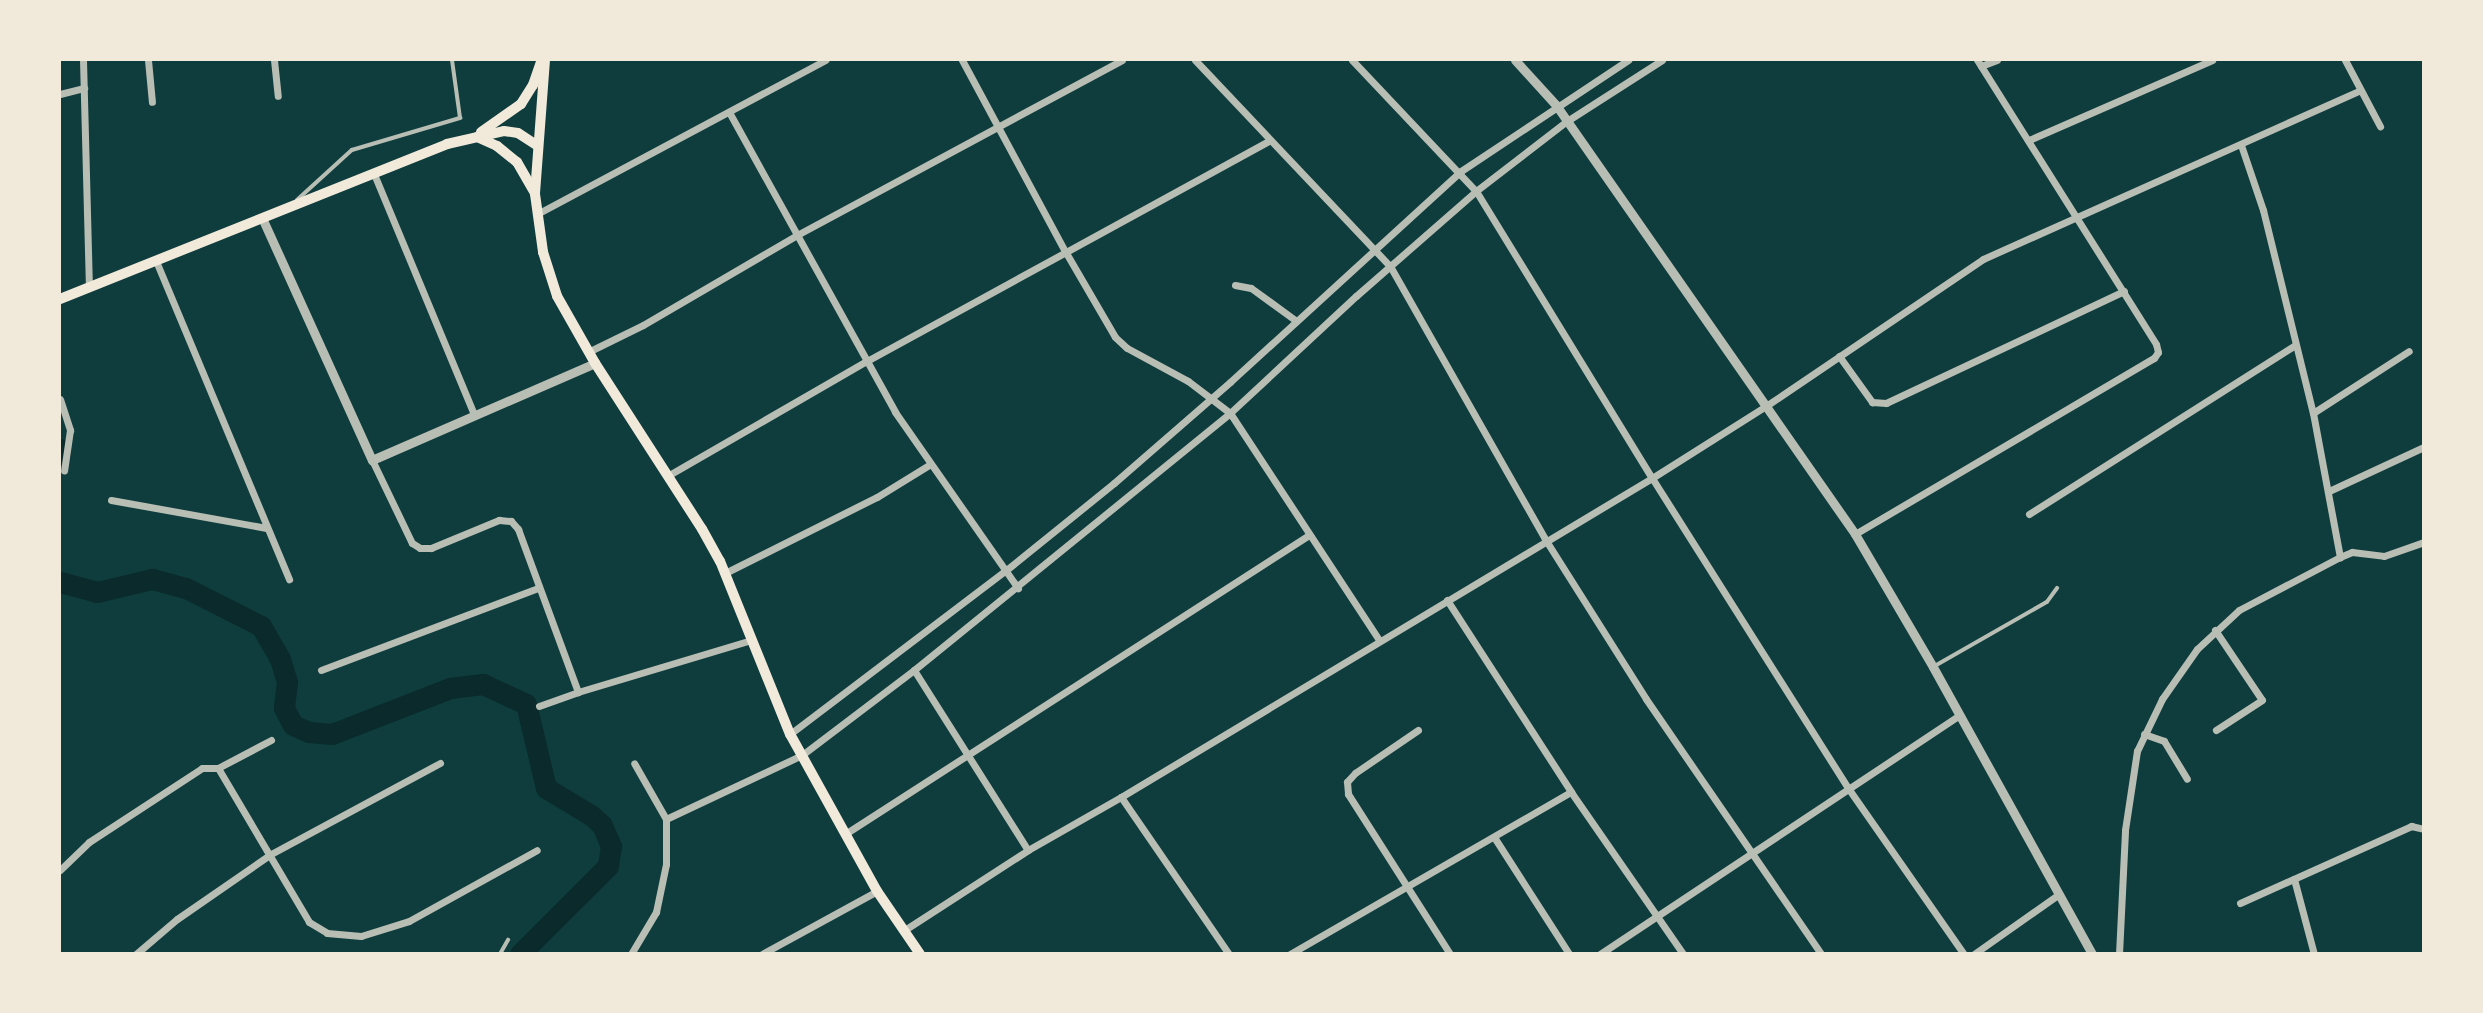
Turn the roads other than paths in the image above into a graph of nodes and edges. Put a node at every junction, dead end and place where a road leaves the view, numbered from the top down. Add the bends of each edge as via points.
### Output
1 (83, 60) edge
2 (148, 60) edge
3 (274, 60) edge
4 (452, 60) edge
5 (543, 60) edge
6 (800, 60) edge
7 (825, 60) edge
8 (962, 60) edge
9 (1122, 60) edge
10 (1195, 60) edge
11 (1352, 60) edge
12 (1515, 60) edge
13 (1628, 60) edge
14 (1662, 60) edge
15 (1997, 60) edge
16 (2212, 60) edge
17 (2345, 60) edge
18 (1979, 63) edge
19 (806, 70) junction
20 (84, 88) junction
21 (2360, 90) junction
22 (60, 94) edge
23 (278, 96) dead end
24 (152, 102) dead end
25 (1556, 105) junction
26 (729, 112) junction
27 (1567, 121) junction
28 (997, 126) junction
29 (2380, 127) dead end
30 (475, 136) junction
31 (2029, 140) junction
32 (1270, 141) junction
33 (2241, 145) junction
34 (538, 146) junction
35 (1461, 172) junction
36 (374, 174) junction
37 (1476, 191) junction
38 (536, 194) junction
39 (282, 213) junction
40 (537, 214) junction
41 (2076, 217) junction
42 (263, 220) junction
43 (797, 235) junction
44 (1374, 248) junction
45 (1065, 251) junction
46 (156, 261) junction
47 (1390, 267) junction
48 (1235, 285) dead end
49 (89, 287) junction
50 (2123, 292) junction
51 (60, 299) edge
52 (1295, 320) junction
53 (2295, 345) junction
54 (2409, 351) dead end
55 (588, 352) junction
56 (1839, 356) junction
57 (865, 362) junction
58 (595, 363) junction
59 (1212, 398) junction
60 (60, 399) edge
61 (1766, 406) junction
62 (1230, 413) junction
63 (2313, 413) junction
64 (474, 414) junction
65 (2424, 447) edge
66 (372, 460) junction
67 (929, 465) junction
68 (64, 471) dead end
69 (670, 475) junction
70 (1652, 478) junction
71 (2329, 491) junction
72 (111, 500) dead end
73 (2029, 514) dead end
74 (267, 528) junction
75 (1309, 534) junction
76 (1855, 534) junction
77 (1545, 539) junction
78 (2424, 542) edge
79 (2340, 557) junction
80 (1005, 571) junction
81 (725, 572) junction
82 (289, 579) dead end
83 (538, 588) junction
84 (1018, 588) junction
85 (2057, 588) dead end
86 (1447, 600) junction
87 (2215, 630) junction
88 (751, 640) junction
89 (1379, 640) junction
90 (1933, 667) junction
91 (321, 670) dead end
92 (914, 670) junction
93 (578, 691) junction
94 (539, 706) dead end
95 (1959, 715) junction
96 (1418, 730) dead end
97 (2216, 730) dead end
98 (790, 734) junction
99 (2144, 734) junction
100 (271, 740) dead end
101 (968, 753) junction
102 (802, 755) junction
103 (440, 763) dead end
104 (634, 763) dead end
105 (218, 768) junction
106 (2186, 779) dead end
107 (1848, 788) junction
108 (1571, 792) junction
109 (1121, 797) junction
110 (666, 819) junction
111 (2423, 828) edge
112 (845, 834) junction
113 (1494, 837) junction
114 (537, 850) dead end
115 (1028, 850) junction
116 (1751, 852) junction
117 (271, 854) junction
118 (60, 870) edge
119 (2294, 879) junction
120 (1406, 887) junction
121 (877, 891) junction
122 (2059, 894) junction
123 (2240, 903) dead end
124 (1658, 915) junction
125 (903, 930) junction
126 (508, 940) dead end
127 (1303, 951) edge
128 (136, 954) edge
129 (500, 954) edge
130 (631, 954) edge
131 (762, 954) edge
132 (920, 954) edge
133 (1229, 954) edge
134 (1290, 954) edge
135 (1450, 954) edge
136 (1569, 954) edge
137 (1600, 954) edge
138 (1683, 954) edge
139 (1821, 954) edge
140 (1964, 954) edge
141 (1973, 954) edge
142 (2092, 954) edge
143 (2119, 954) edge
144 (2314, 954) edge

1 - 20 street
2 - 24 street
3 - 23 street
4 - 39 lane via 460,118 352,150
5 - 30 main road via 521,104
5 - 34 main road
6 - 19 street
7 - 19 street
8 - 28 street
9 - 28 street
10 - 32 street
11 - 35 street
12 - 25 street
13 - 25 street
14 - 27 street
15 - 18 street
16 - 31 street
17 - 21 street
18 - 31 street
19 - 26 street
20 - 22 street
20 - 49 street
21 - 29 street
21 - 33 street
25 - 27 street
25 - 35 street
26 - 40 street
26 - 43 street
27 - 37 street
27 - 61 street
28 - 43 street
28 - 45 street
30 - 34 main road via 518,133
30 - 36 main road
30 - 38 main road via 498,146 517,162
31 - 41 street
32 - 44 street
32 - 45 street
33 - 41 street
33 - 53 street via 2263,210
34 - 38 main road
35 - 37 street
35 - 44 street
36 - 39 main road
36 - 64 street
37 - 47 street
37 - 70 street
38 - 40 main road
39 - 42 main road
40 - 55 main road via 557,296
41 - 50 street
41 - 56 street via 1983,259
42 - 46 main road
42 - 66 street
43 - 55 street
43 - 57 street
44 - 47 street
44 - 52 street
45 - 57 street
45 - 59 street via 1115,337
46 - 49 main road
46 - 74 street
47 - 62 street
47 - 77 street
48 - 52 street via 1251,288
49 - 51 main road
50 - 56 street via 1886,403 1872,402
50 - 76 street via 2158,352
52 - 59 street
53 - 63 street
53 - 73 street
54 - 63 street
55 - 58 main road
56 - 61 street
57 - 67 street
57 - 69 street
58 - 64 street
58 - 69 main road
59 - 62 street
59 - 80 street
60 - 68 street via 70,430
61 - 70 street
61 - 76 street
62 - 75 street
62 - 84 street
63 - 71 street
64 - 66 street
65 - 71 street
66 - 83 street via 412,543 431,548 499,520 511,521 518,529
67 - 80 street
67 - 81 street via 877,497
69 - 81 main road
70 - 77 street
70 - 107 street
71 - 79 street
72 - 74 street
74 - 82 street
75 - 89 street
75 - 101 street
76 - 90 street
77 - 86 street
77 - 116 street via 1646,699
78 - 79 street via 2384,556 2352,552
79 - 87 street via 2247,606
80 - 84 street
80 - 98 street
81 - 88 main road
83 - 91 street
83 - 93 street
84 - 92 street
85 - 90 lane via 2048,602
86 - 89 street
86 - 108 street
87 - 97 street via 2262,700
87 - 99 street via 2162,699
88 - 93 street
88 - 98 main road
89 - 109 street
90 - 95 street
92 - 101 street
92 - 102 street
93 - 94 street
95 - 107 street
95 - 122 street
96 - 120 street via 1347,782 1348,794
98 - 102 main road
99 - 106 street via 2164,741
99 - 143 street via 2135,758 2126,819
100 - 105 street
101 - 112 street
101 - 115 street
102 - 110 street
102 - 112 main road
103 - 117 street
104 - 110 street
105 - 117 street
105 - 118 street via 202,768 171,788 89,842
107 - 116 street
107 - 140 street
108 - 113 street
108 - 124 street
109 - 115 street
109 - 133 street
110 - 130 street via 666,864 656,912
111 - 119 street via 2411,826
112 - 121 main road
113 - 120 street
113 - 136 street
114 - 117 street via 409,921 345,937 309,922
115 - 125 street
116 - 124 street
116 - 139 street
117 - 128 street via 177,919
119 - 123 street
119 - 144 street
120 - 127 street
120 - 135 street
121 - 125 main road
121 - 131 street
122 - 141 street
122 - 142 street
124 - 137 street
124 - 138 street
125 - 132 main road
126 - 129 lane
127 - 134 street

